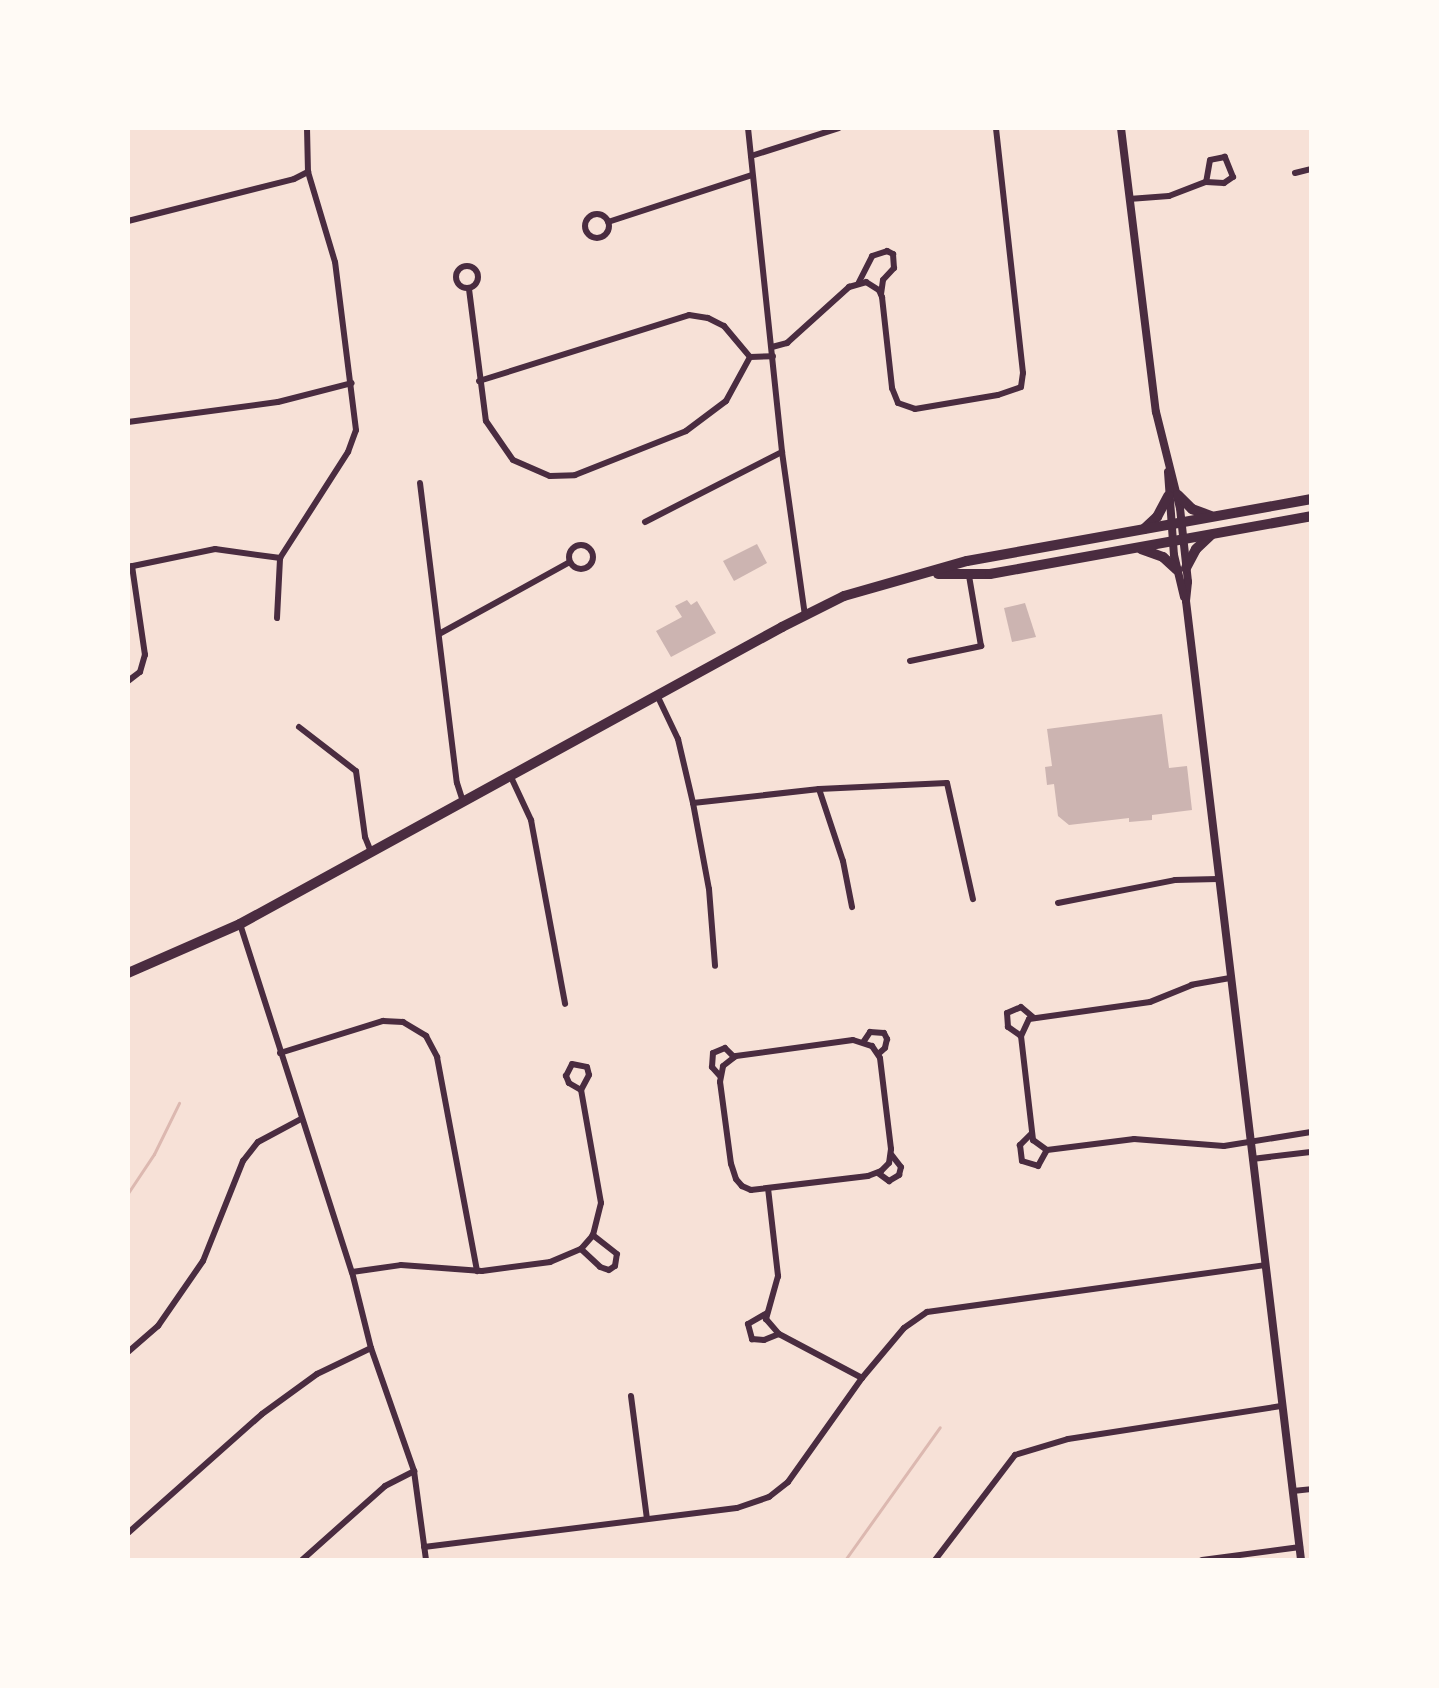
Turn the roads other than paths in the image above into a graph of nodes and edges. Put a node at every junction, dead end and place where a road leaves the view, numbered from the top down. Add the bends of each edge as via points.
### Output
1 (307, 128) edge
2 (748, 128) edge
3 (839, 128) edge
4 (996, 128) edge
5 (1121, 128) edge
6 (751, 156) junction
7 (1311, 169) edge
8 (308, 172) junction
9 (1295, 173) dead end
10 (752, 175) junction
11 (1206, 182) junction
12 (1129, 199) junction
13 (128, 221) edge
14 (608, 222) dead end
15 (859, 282) junction
16 (469, 289) dead end
17 (881, 294) junction
18 (772, 347) junction
19 (773, 356) junction
20 (750, 357) junction
21 (479, 381) junction
22 (352, 383) junction
23 (128, 422) edge
24 (782, 452) junction
25 (420, 483) dead end
26 (1173, 496) junction
27 (1311, 499) edge
28 (1311, 516) edge
29 (1213, 517) junction
30 (645, 522) dead end
31 (1177, 524) junction
32 (1143, 530) junction
33 (1214, 533) junction
34 (1178, 540) junction
35 (1135, 548) junction
36 (280, 558) junction
37 (570, 562) dead end
38 (130, 567) edge
39 (1182, 569) junction
40 (932, 574) junction
41 (969, 576) junction
42 (805, 615) junction
43 (277, 618) dead end
44 (439, 634) junction
45 (910, 661) dead end
46 (128, 681) edge
47 (657, 695) junction
48 (299, 727) dead end
49 (510, 775) junction
50 (819, 789) junction
51 (463, 801) junction
52 (693, 803) junction
53 (371, 852) junction
54 (1218, 879) junction
55 (973, 899) dead end
56 (1058, 903) dead end
57 (852, 907) dead end
58 (240, 924) junction
59 (715, 966) dead end
60 (128, 973) edge
61 (1230, 978) junction
62 (565, 1004) dead end
63 (1034, 1018) junction
64 (1021, 1036) junction
65 (864, 1041) junction
66 (280, 1053) junction
67 (878, 1054) junction
68 (734, 1057) junction
69 (720, 1076) junction
70 (581, 1090) junction
71 (301, 1119) junction
72 (1311, 1132) edge
73 (1031, 1134) junction
74 (1250, 1142) junction
75 (1047, 1150) junction
76 (1311, 1152) edge
77 (891, 1154) junction
78 (1252, 1159) junction
79 (878, 1173) junction
80 (768, 1188) junction
81 (593, 1235) junction
82 (581, 1249) junction
83 (1265, 1265) junction
84 (477, 1271) junction
85 (352, 1272) junction
86 (767, 1313) junction
87 (779, 1334) junction
88 (371, 1348) junction
89 (128, 1352) edge
90 (862, 1378) junction
91 (631, 1396) dead end
92 (1282, 1406) junction
93 (414, 1471) junction
94 (1311, 1489) edge
95 (1293, 1491) junction
96 (647, 1519) junction
97 (128, 1533) edge
98 (424, 1547) junction
99 (1300, 1547) junction
100 (302, 1560) edge
101 (426, 1560) edge
102 (935, 1560) edge
103 (1202, 1560) edge
104 (1301, 1560) edge

1 - 8 street
2 - 6 street
3 - 6 street
4 - 17 street via 1021,387 915,409 898,403
5 - 12 street
6 - 10 street
7 - 9 street
8 - 13 street
8 - 22 street via 335,262
10 - 14 street
10 - 18 street
11 - 11 street via 1224,183 1233,177 1225,157 1210,160
11 - 12 street via 1169,196
12 - 26 street via 1154,400
15 - 17 street via 872,284
15 - 17 street via 872,256 893,254 894,268 883,280
15 - 18 street via 787,343
16 - 21 street
18 - 19 street
19 - 20 street
19 - 24 street
20 - 21 street via 724,326 689,315
20 - 21 street via 726,401 708,417 662,442 575,475 550,476 513,460 486,421
22 - 23 street via 278,402
22 - 36 street via 353,444
24 - 30 street
24 - 42 street
25 - 44 street
26 - 29 main road
26 - 31 street
26 - 32 main road
27 - 29 main road
28 - 33 main road
29 - 31 main road
31 - 32 main road
31 - 34 street
32 - 40 main road via 967,561
33 - 34 main road
33 - 39 main road
34 - 35 main road
34 - 39 street
35 - 39 main road
35 - 41 main road
36 - 38 street via 215,549
36 - 43 street
37 - 44 street
38 - 46 street via 145,655 140,672
39 - 54 street
40 - 41 main road
40 - 42 main road via 860,591
41 - 45 street via 981,646
42 - 47 main road
44 - 51 street
47 - 49 main road
47 - 52 street via 678,739
48 - 53 street via 356,771
49 - 51 main road
49 - 62 street via 531,820
50 - 52 street
50 - 55 street via 947,783
50 - 57 street
51 - 53 main road
52 - 59 street via 709,889
53 - 58 main road
54 - 56 street via 1151,884
54 - 61 street
58 - 60 main road
58 - 66 street
61 - 63 street via 1192,985 1150,1002
61 - 74 street
63 - 64 street
63 - 64 street via 1021,1007 1007,1013 1008,1027
64 - 73 street
65 - 67 street
65 - 67 street via 870,1032 884,1033 885,1048
65 - 68 street
66 - 71 street
66 - 84 street via 383,1021 403,1022 426,1036 437,1057
67 - 77 street
68 - 69 street
68 - 69 street via 725,1048 713,1053 712,1067
69 - 80 street via 733,1172 742,1186
70 - 70 street via 587,1067 572,1064 566,1076
70 - 81 street via 601,1203
71 - 85 street
71 - 89 street via 258,1142 243,1161 203,1261 158,1326
72 - 74 street
73 - 75 street
73 - 75 street via 1020,1145 1022,1161 1038,1166
74 - 75 street via 1224,1146 1134,1139
74 - 78 street
76 - 78 street
77 - 79 street
77 - 79 street via 901,1167 899,1175 889,1181
78 - 83 street
79 - 80 street
80 - 86 street via 778,1276
81 - 82 street
81 - 82 street via 617,1254 615,1266 600,1267
82 - 84 street via 550,1262
83 - 90 street via 927,1312 904,1328
83 - 92 street
84 - 85 street via 401,1265
85 - 88 street
86 - 87 street
86 - 87 street via 748,1324 752,1339
87 - 90 street
88 - 93 street
88 - 97 street via 317,1374 262,1414
90 - 96 street via 788,1482 769,1497 737,1508
91 - 96 street
92 - 95 street
92 - 102 street via 1068,1439 1015,1455
93 - 98 street
93 - 100 street via 385,1486
94 - 95 street
95 - 99 street
96 - 98 street
98 - 101 street
99 - 103 street
99 - 104 street

